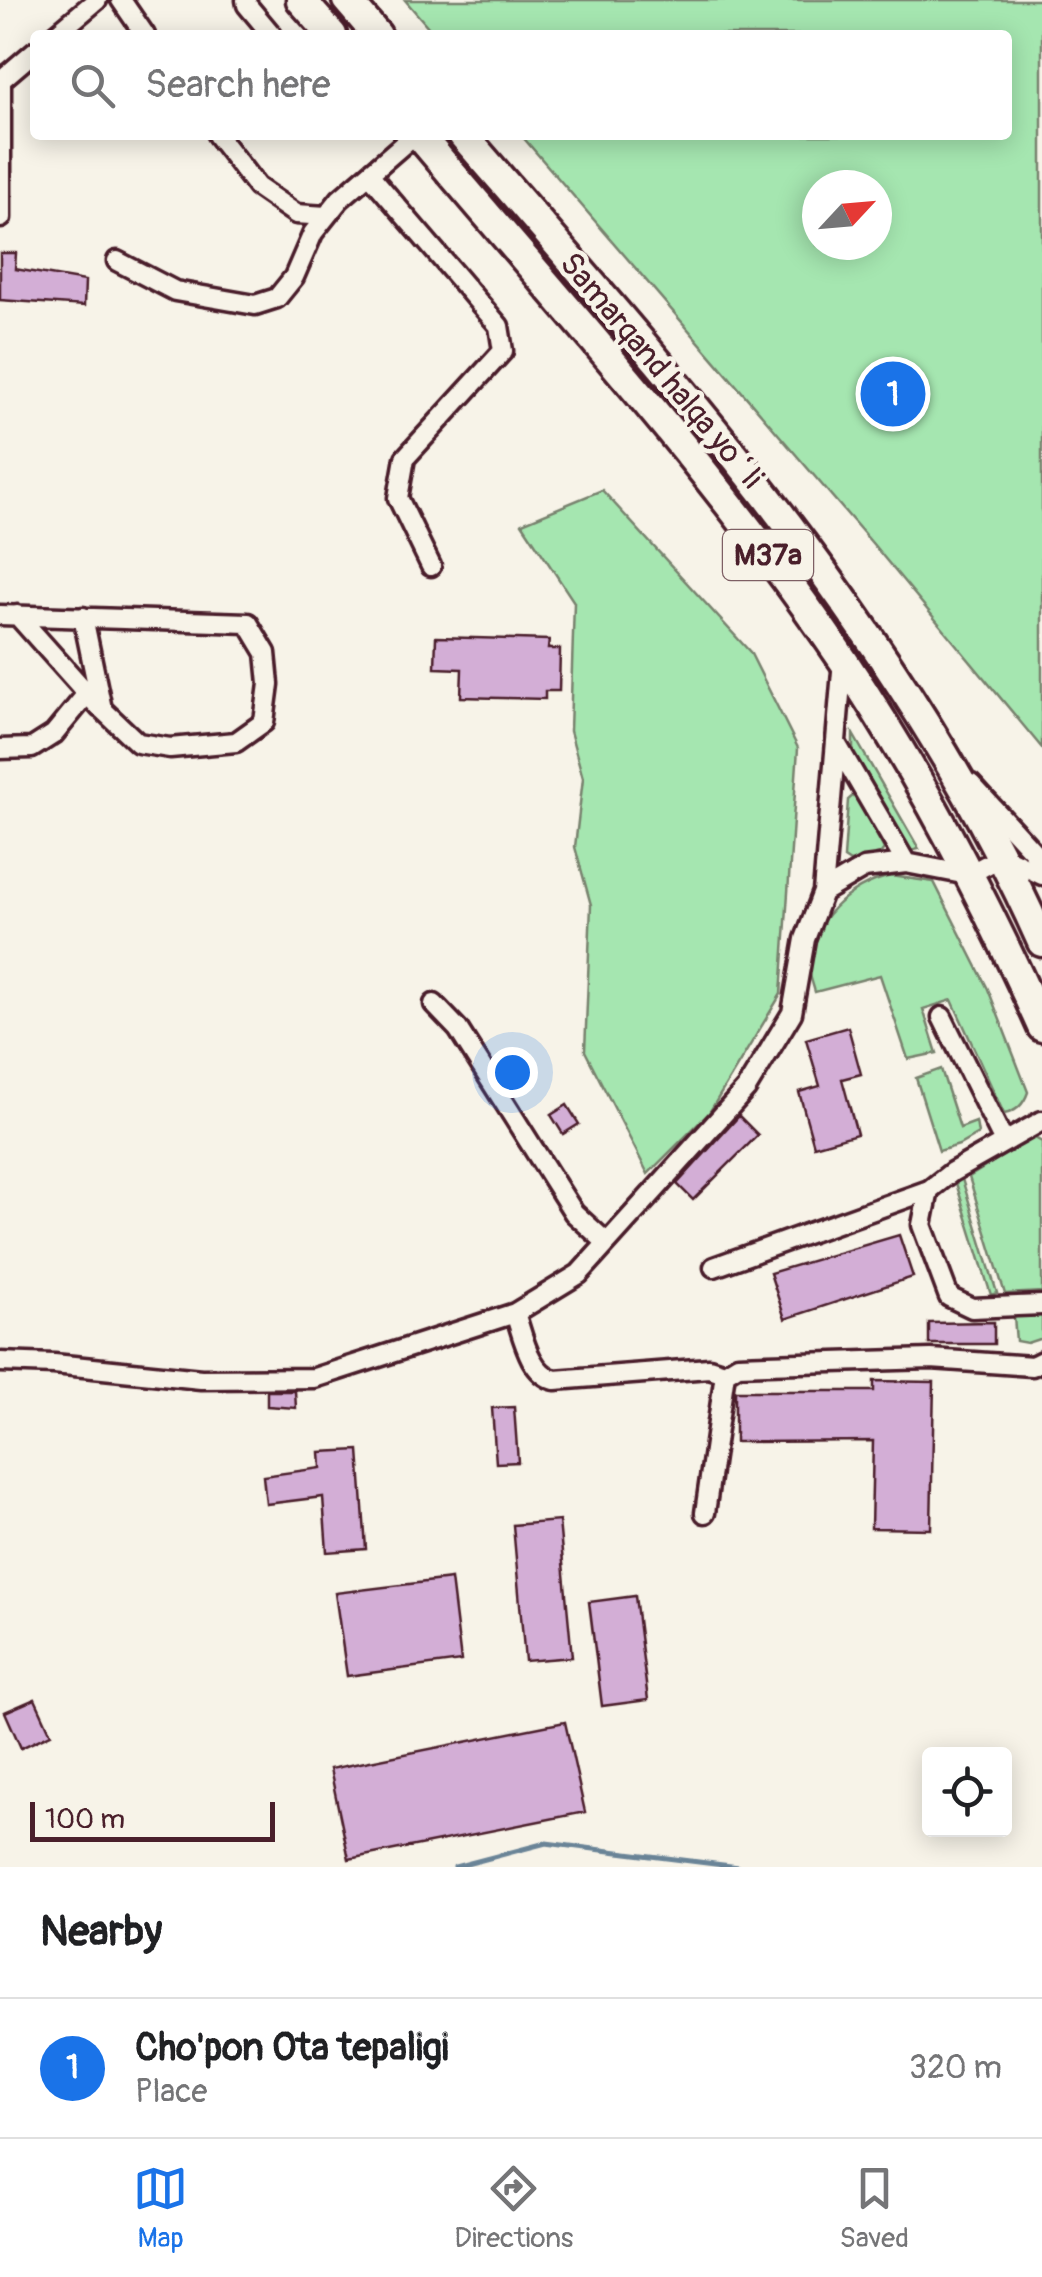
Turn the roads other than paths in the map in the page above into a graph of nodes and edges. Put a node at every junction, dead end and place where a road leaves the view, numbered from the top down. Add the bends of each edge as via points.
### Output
1 (97, 0) edge
2 (121, 0) edge
3 (246, 0) edge
4 (302, 0) edge
5 (347, 0) edge
6 (60, 30) edge
7 (142, 30) edge
8 (268, 30) edge
9 (328, 30) edge
10 (373, 30) edge
11 (30, 55) edge
12 (0, 80) edge
13 (221, 140) edge
14 (410, 140) edge
15 (420, 140) edge
16 (467, 140) edge
17 (370, 175) junction
18 (326, 216) junction
19 (1, 218) edge
20 (117, 260) dead end
21 (431, 566) dead end
22 (8, 615) edge
23 (83, 616) junction
24 (842, 660) junction
25 (86, 695) junction
26 (102, 709) junction
27 (836, 743) junction
28 (0, 749) edge
29 (951, 762) junction
30 (1004, 856) junction
31 (1042, 861) edge
32 (906, 863) junction
33 (968, 875) junction
34 (1042, 875) edge
35 (824, 892) junction
36 (1042, 942) edge
37 (434, 1004) dead end
38 (942, 1017) dead end
39 (1042, 1027) edge
40 (1042, 1121) edge
41 (1004, 1142) junction
42 (930, 1190) junction
43 (607, 1243) junction
44 (714, 1266) dead end
45 (1042, 1305) edge
46 (514, 1314) junction
47 (1042, 1361) edge
48 (0, 1362) edge
49 (725, 1373) junction
50 (705, 1513) dead end

1 - 6 street
2 - 7 street
3 - 8 street
4 - 9 highway
5 - 10 highway
11 - 12 street
12 - 19 street
13 - 18 street via 257,187 296,214
14 - 17 street
15 - 24 highway, Samarqand halqa yoʻli / M37a via 729,503
16 - 29 highway, Samarqand halqa yoʻli / M37a via 810,554
17 - 18 street
17 - 21 street via 499,326 504,350 404,458 398,498
18 - 20 street via 294,278 278,298 255,306 175,291
22 - 23 street
22 - 25 street
23 - 26 street
23 - 26 street via 248,623 266,653 264,722 236,742 170,748 138,743
24 - 27 street
24 - 33 highway, Samarqand halqa yoʻli / M37a
25 - 26 street
25 - 28 street via 54,734 32,748
27 - 32 street
27 - 35 street
29 - 30 highway, Samarqand halqa yoʻli / M37a
29 - 31 street
30 - 33 street
30 - 34 street
30 - 36 highway, Samarqand halqa yoʻli / M37a
32 - 33 street
32 - 35 street via 864,868
33 - 39 highway, Samarqand halqa yoʻli / M37a
35 - 43 street via 805,939 792,1013 746,1089
37 - 43 street via 458,1029 574,1213
38 - 41 street
40 - 41 street
41 - 42 street
42 - 44 street
42 - 45 street via 922,1224 949,1297 972,1308
43 - 46 street via 579,1274
46 - 48 street via 314,1378 200,1378
46 - 49 street via 534,1366 555,1380 709,1368
47 - 49 street via 738,1365
49 - 50 street

